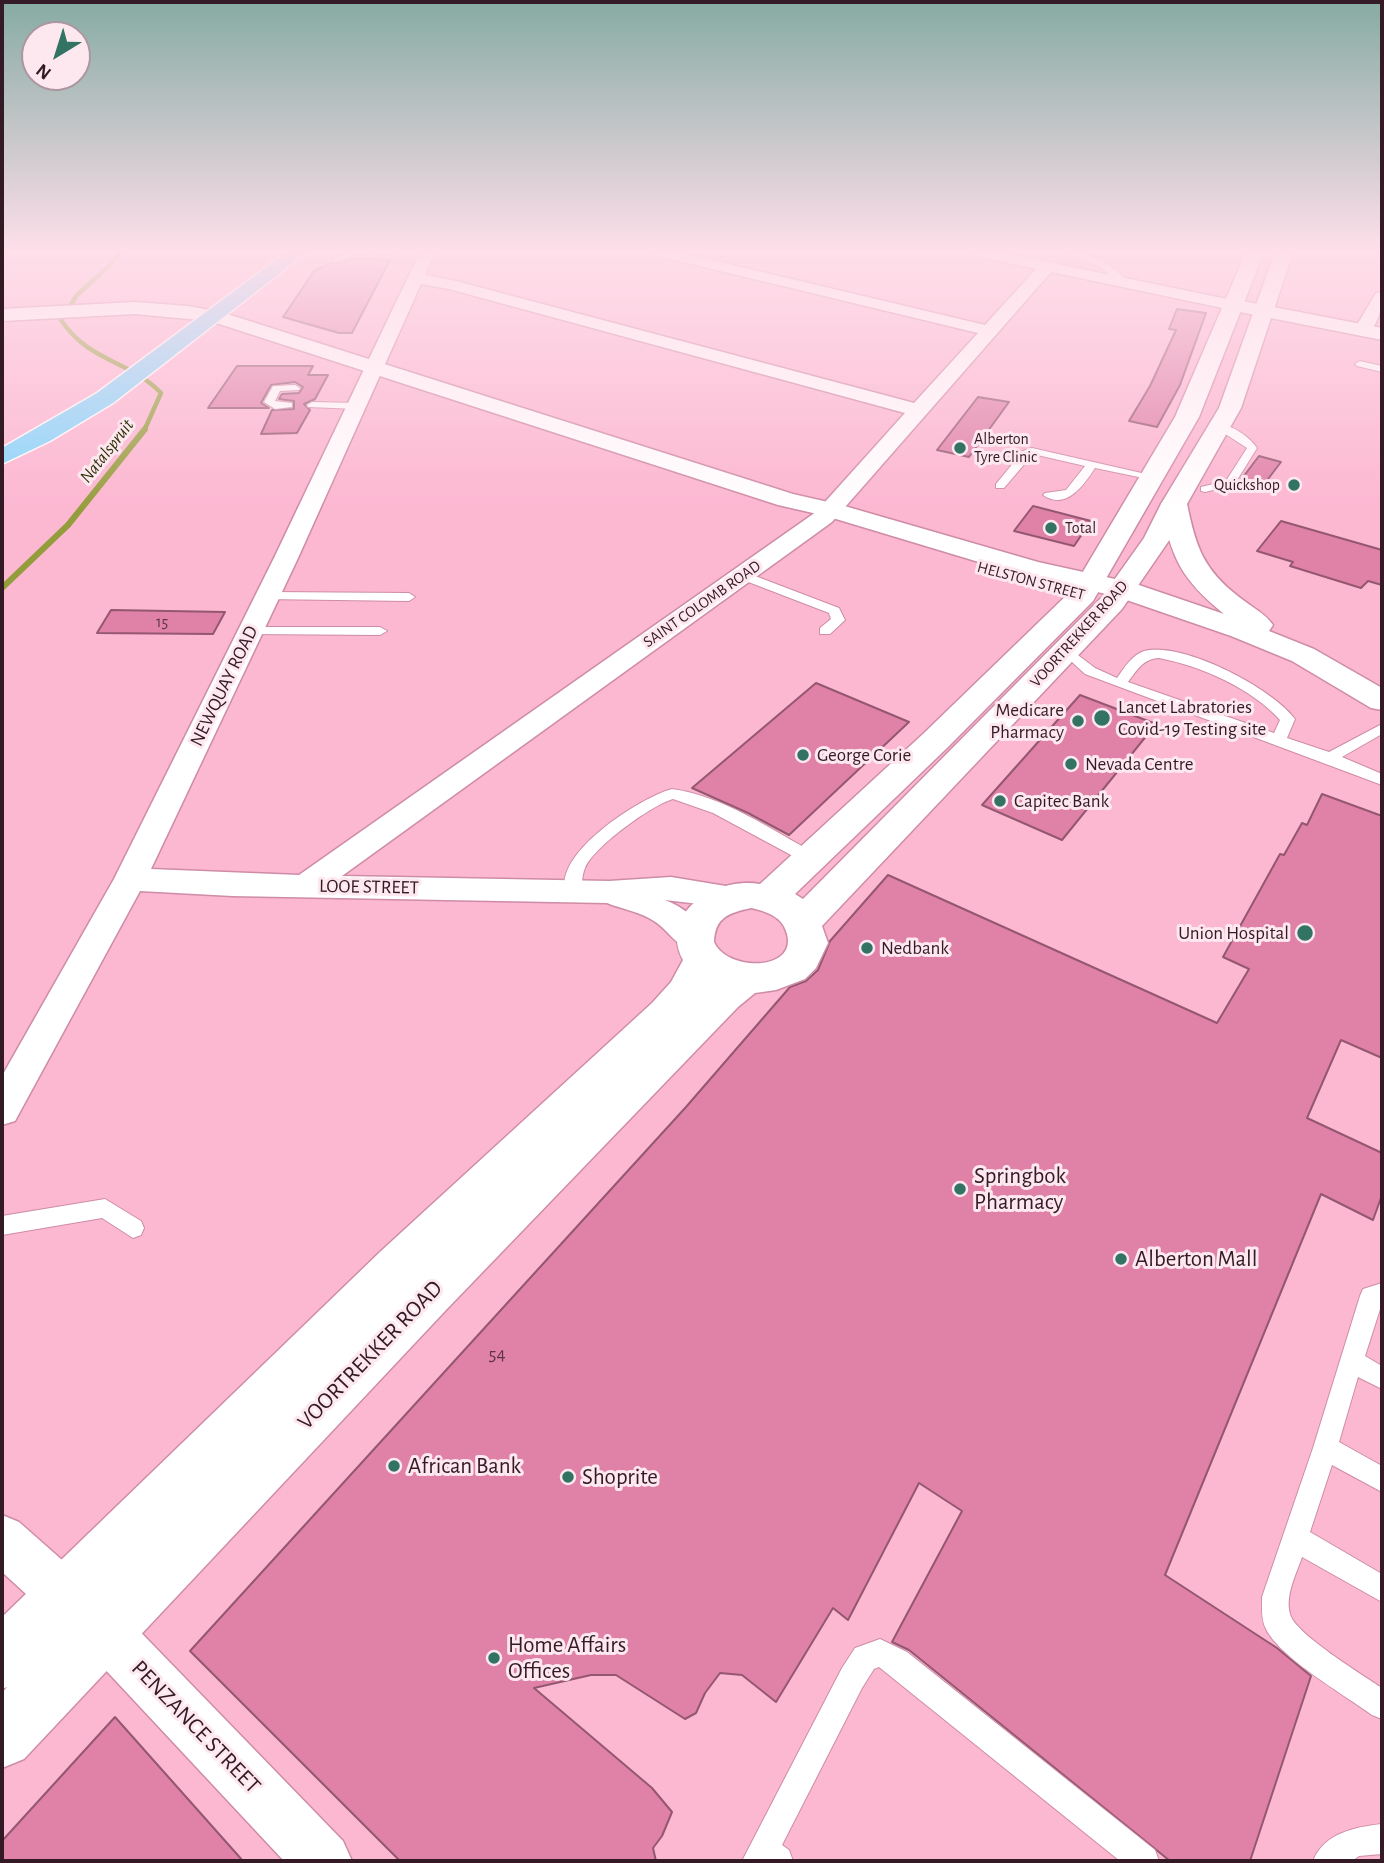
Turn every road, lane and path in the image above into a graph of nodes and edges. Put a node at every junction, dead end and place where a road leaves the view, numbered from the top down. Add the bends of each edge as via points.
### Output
1 (155, 339) edge
2 (184, 339) edge
3 (287, 339) edge
4 (388, 339) edge
5 (654, 339) edge
6 (983, 339) edge
7 (1218, 339) edge
8 (1253, 339) edge
9 (1360, 364) dead end
10 (376, 367) junction
11 (1382, 369) edge
12 (261, 388) dead end
13 (277, 388) junction
14 (295, 388) dead end
15 (288, 405) dead end
16 (312, 405) dead end
17 (358, 406) junction
18 (916, 410) junction
19 (1220, 426) junction
20 (2, 436) edge
21 (2, 457) edge
22 (1093, 463) junction
23 (1153, 477) junction
24 (1000, 486) dead end
25 (1205, 489) dead end
26 (1049, 495) dead end
27 (1174, 504) junction
28 (828, 514) junction
29 (742, 575) junction
30 (1103, 592) junction
31 (268, 596) junction
32 (409, 597) dead end
33 (251, 631) junction
34 (380, 631) dead end
35 (825, 631) dead end
36 (1066, 650) junction
37 (1303, 655) junction
38 (1119, 684) junction
39 (1382, 701) edge
40 (1382, 728) edge
41 (1279, 740) junction
42 (1330, 758) junction
43 (1382, 780) edge
44 (810, 858) junction
45 (130, 879) junction
46 (307, 885) junction
47 (573, 891) junction
48 (609, 892) junction
49 (751, 897) junction
50 (804, 921) junction
51 (698, 949) junction
52 (744, 979) junction
53 (2, 1110) edge
54 (2, 1226) edge
55 (133, 1228) dead end
56 (1382, 1293) edge
57 (1351, 1361) junction
58 (1382, 1378) edge
59 (1325, 1448) junction
60 (1382, 1480) edge
61 (2, 1539) edge
62 (1296, 1539) junction
63 (1382, 1589) edge
64 (85, 1614) junction
65 (2, 1659) edge
66 (1382, 1705) edge
67 (2, 1737) edge
68 (1382, 1839) edge
69 (766, 1857) edge
70 (323, 1861) edge
71 (1144, 1861) edge
72 (1328, 1861) edge

1 - 20 main road via 79,392
2 - 21 main road via 56,430
3 - 10 main road, HELSTON STREET
4 - 10 street, NEWQUAY ROAD
5 - 18 street
6 - 18 street, SAINT COLOMB ROAD
7 - 23 main road, VOORTREKKER ROAD via 1187,417
8 - 19 main road, VOORTREKKER ROAD
9 - 11 lane
10 - 17 street, NEWQUAY ROAD
10 - 28 main road, HELSTON STREET
12 - 13 lane
13 - 14 lane
13 - 15 lane via 270,405
16 - 17 lane
17 - 31 street, NEWQUAY ROAD
18 - 28 street, SAINT COLOMB ROAD
19 - 25 lane via 1252,448 1230,483
19 - 27 main road, VOORTREKKER ROAD
22 - 23 lane
22 - 24 lane via 1027,453
22 - 26 lane via 1069,495
23 - 30 main road, VOORTREKKER ROAD
27 - 30 main road, VOORTREKKER ROAD via 1157,539
27 - 37 main road via 1182,544 1203,579 1226,604
28 - 29 street, SAINT COLOMB ROAD
28 - 30 main road, HELSTON STREET via 1025,582
29 - 35 lane via 834,611 838,620
29 - 46 street, SAINT COLOMB ROAD
30 - 36 main road, VOORTREKKER ROAD
30 - 37 main road, HELSTON STREET via 1241,629
30 - 40 main road, HELSTON STREET via 1280,666
30 - 44 main road, VOORTREKKER ROAD
31 - 32 lane
31 - 33 street, NEWQUAY ROAD
33 - 34 lane
33 - 45 street, NEWQUAY ROAD
36 - 38 lane via 1090,671
36 - 50 main road, VOORTREKKER ROAD
37 - 39 main road, HELSTON STREET
38 - 41 lane
38 - 41 lane via 1144,656 1154,653 1192,663 1250,689 1283,711 1288,719
40 - 42 lane
41 - 42 lane
42 - 43 lane
44 - 47 lane via 676,793 642,808 580,861
44 - 49 main road, VOORTREKKER ROAD
45 - 46 street, LOOE STREET
45 - 53 street, NEWQUAY ROAD
46 - 47 street, LOOE STREET
47 - 48 street, LOOE STREET
48 - 49 street, LOOE STREET via 686,887
48 - 51 street, LOOE STREET via 665,912
49 - 50 main road via 789,907
49 - 51 main road, VOORTREKKER ROAD via 712,905 698,919
50 - 52 main road via 809,943 799,963 775,977
51 - 52 main road via 721,973
51 - 64 main road, VOORTREKKER ROAD via 685,993 666,1014 398,1267
52 - 64 main road, VOORTREKKER ROAD via 429,1294
54 - 55 lane via 105,1208
56 - 57 lane via 1371,1296
57 - 58 lane
57 - 59 lane
59 - 60 lane
59 - 62 lane
61 - 64 street
62 - 63 lane
62 - 66 lane via 1275,1597 1277,1623 1300,1647
64 - 65 main road, VOORTREKKER ROAD
64 - 67 main road, VOORTREKKER ROAD
64 - 70 street, PENZANCE STREET
68 - 72 lane via 1353,1842
69 - 71 lane via 852,1678 865,1658 880,1653

